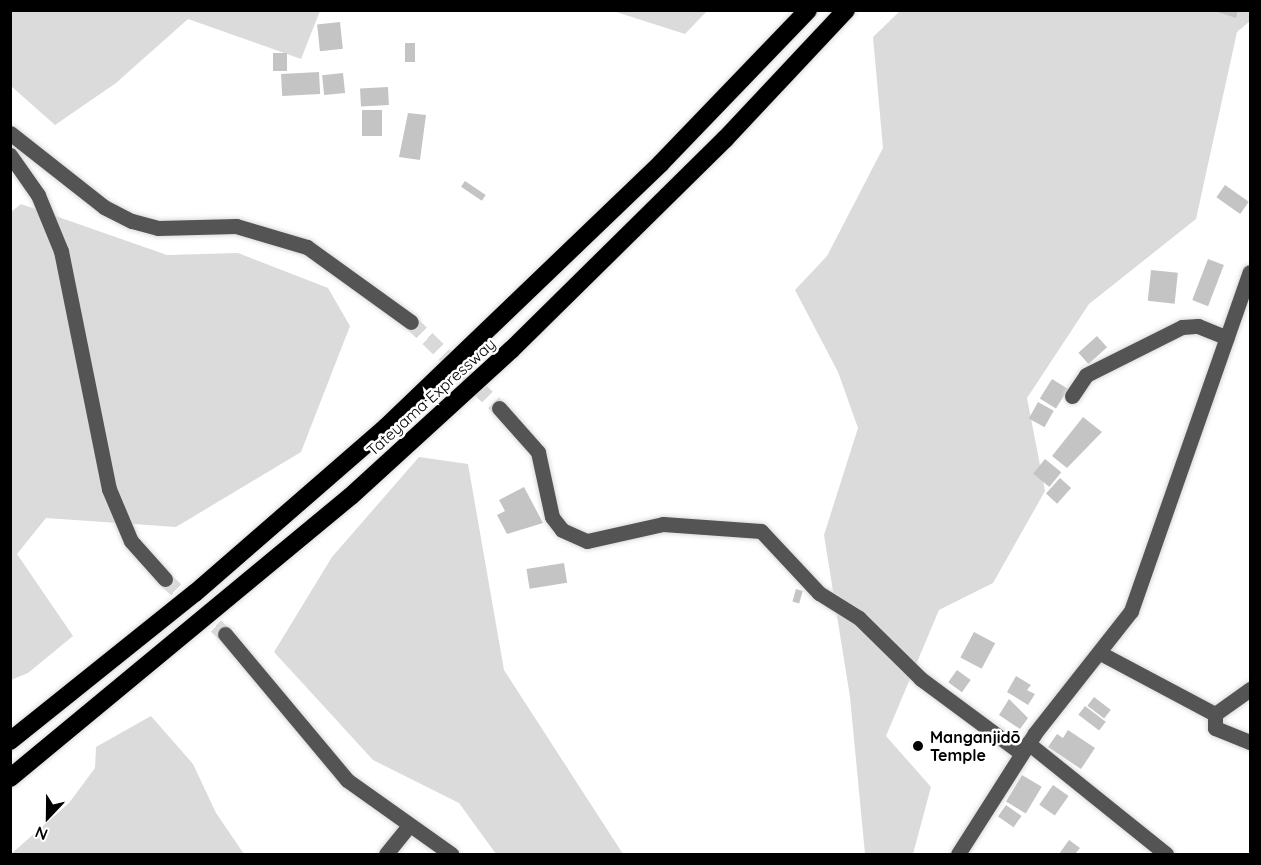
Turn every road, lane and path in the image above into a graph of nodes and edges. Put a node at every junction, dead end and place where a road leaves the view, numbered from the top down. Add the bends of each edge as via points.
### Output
1 (808, 10) edge
2 (846, 10) edge
3 (10, 133) edge
4 (10, 155) edge
5 (1251, 272) edge
6 (411, 322) tunnel mouth
7 (1227, 338) junction
8 (1072, 396) dead end
9 (499, 408) tunnel mouth
10 (165, 579) tunnel mouth
11 (225, 634) tunnel mouth
12 (1102, 654) junction
13 (1251, 689) edge
14 (1215, 714) junction
15 (10, 741) edge
16 (1251, 742) edge
17 (1024, 748) junction
18 (10, 778) edge
19 (408, 827) junction
20 (386, 855) edge
21 (451, 855) edge
22 (958, 855) edge
23 (1166, 855) edge

1 - 15 highway, Tateyama Expressway via 662,163 386,427 195,593
2 - 18 highway, Tateyama Expressway via 717,147 503,357 297,543
3 - 6 street via 104,207 132,221 158,228 236,226 307,246
4 - 10 street via 38,195 61,251 108,489 131,542
5 - 7 street
7 - 8 street via 1198,326 1182,327 1086,375
7 - 12 street via 1131,611
9 - 17 street via 538,452 552,517 562,530 586,541 663,524 771,536 819,593 859,618 921,679
11 - 19 street via 347,780
12 - 14 street
12 - 17 street
13 - 14 street
14 - 16 street via 1215,728
17 - 22 street
17 - 23 street
19 - 20 street
19 - 21 street

